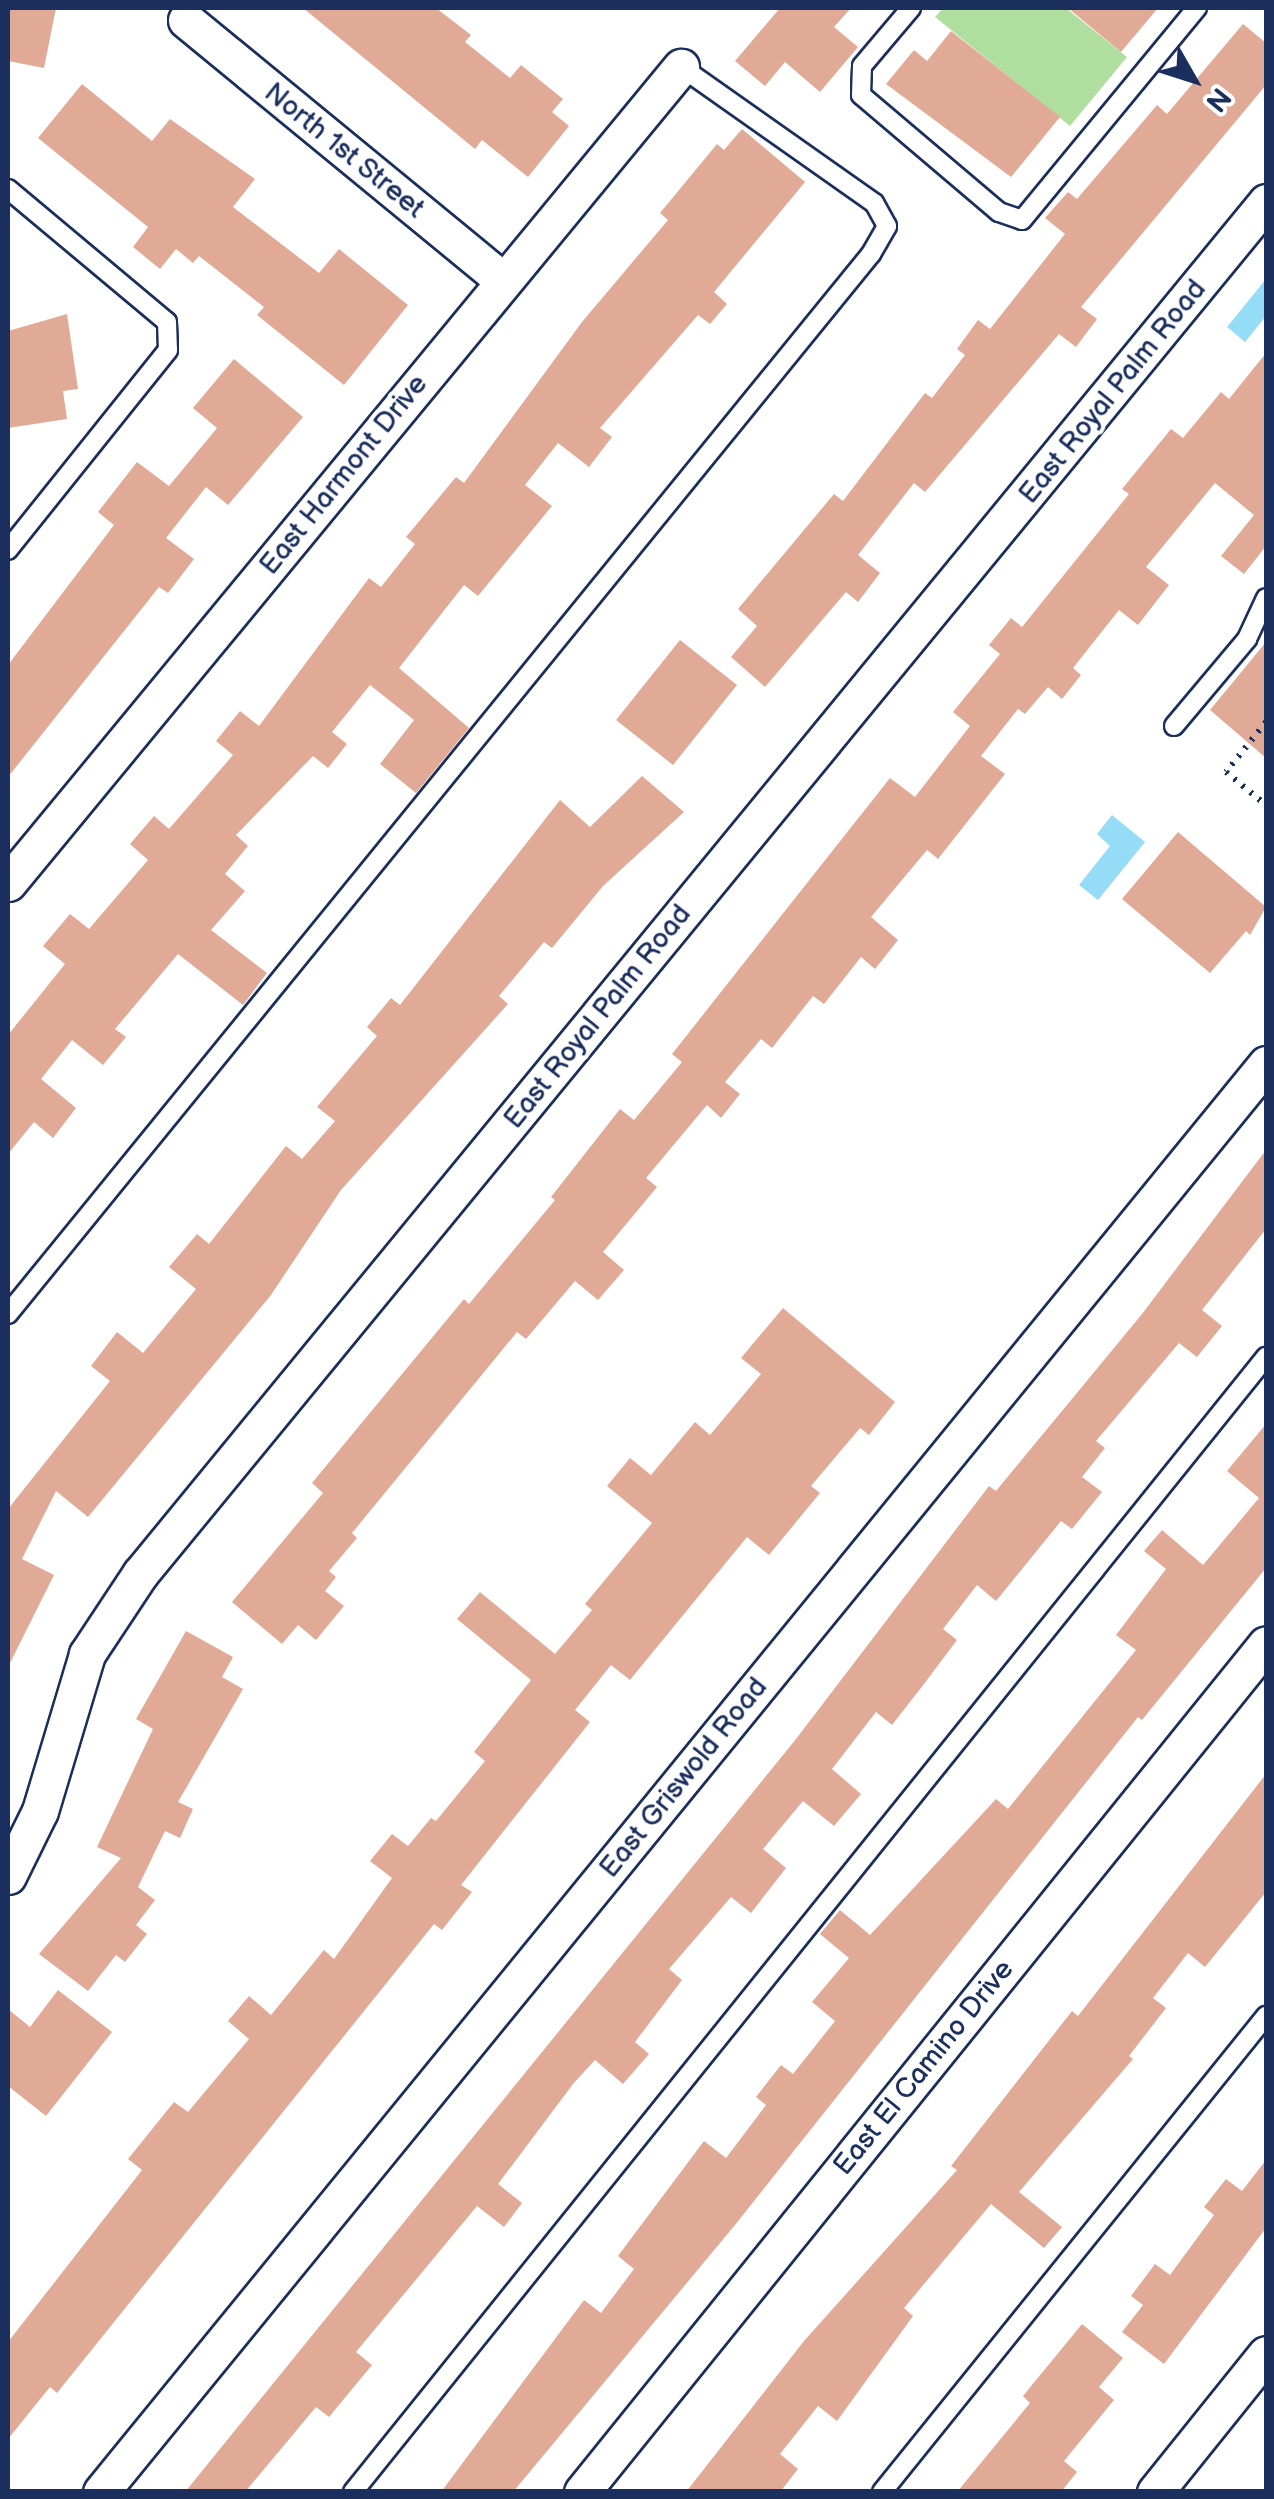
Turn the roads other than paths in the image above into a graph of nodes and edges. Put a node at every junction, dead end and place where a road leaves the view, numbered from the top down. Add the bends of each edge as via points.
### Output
1 (911, 8) edge
2 (1198, 8) edge
3 (186, 20) dead end
4 (681, 68) joint
5 (8, 189) edge
6 (1266, 202) edge
7 (504, 280) junction
8 (8, 550) edge
9 (1266, 598) edge
10 (1174, 726) dead end
11 (8, 883) edge
12 (1266, 1064) edge
13 (8, 1314) edge
14 (1266, 1357) edge
15 (1266, 1644) edge
16 (8, 1876) edge
17 (1266, 2016) edge
18 (1266, 2354) edge
19 (101, 2492) edge
20 (353, 2492) edge
21 (582, 2492) edge
22 (882, 2492) edge
23 (1155, 2492) edge

1 - 2 lane via 862,66 861,96 998,212 1022,220
3 - 7 street, North 1st Street
4 - 7 street, East Harmont Drive
4 - 13 lane via 874,203 887,226
5 - 8 lane via 168,322 168,350
6 - 16 street, East Royal Palm Road via 140,1574 87,1654 40,1811
7 - 11 street, East Harmont Drive
9 - 10 lane via 1247,639
12 - 19 street, East Griswold Road
14 - 20 lane
15 - 21 street, East El Camino Drive
17 - 22 lane
18 - 23 street

